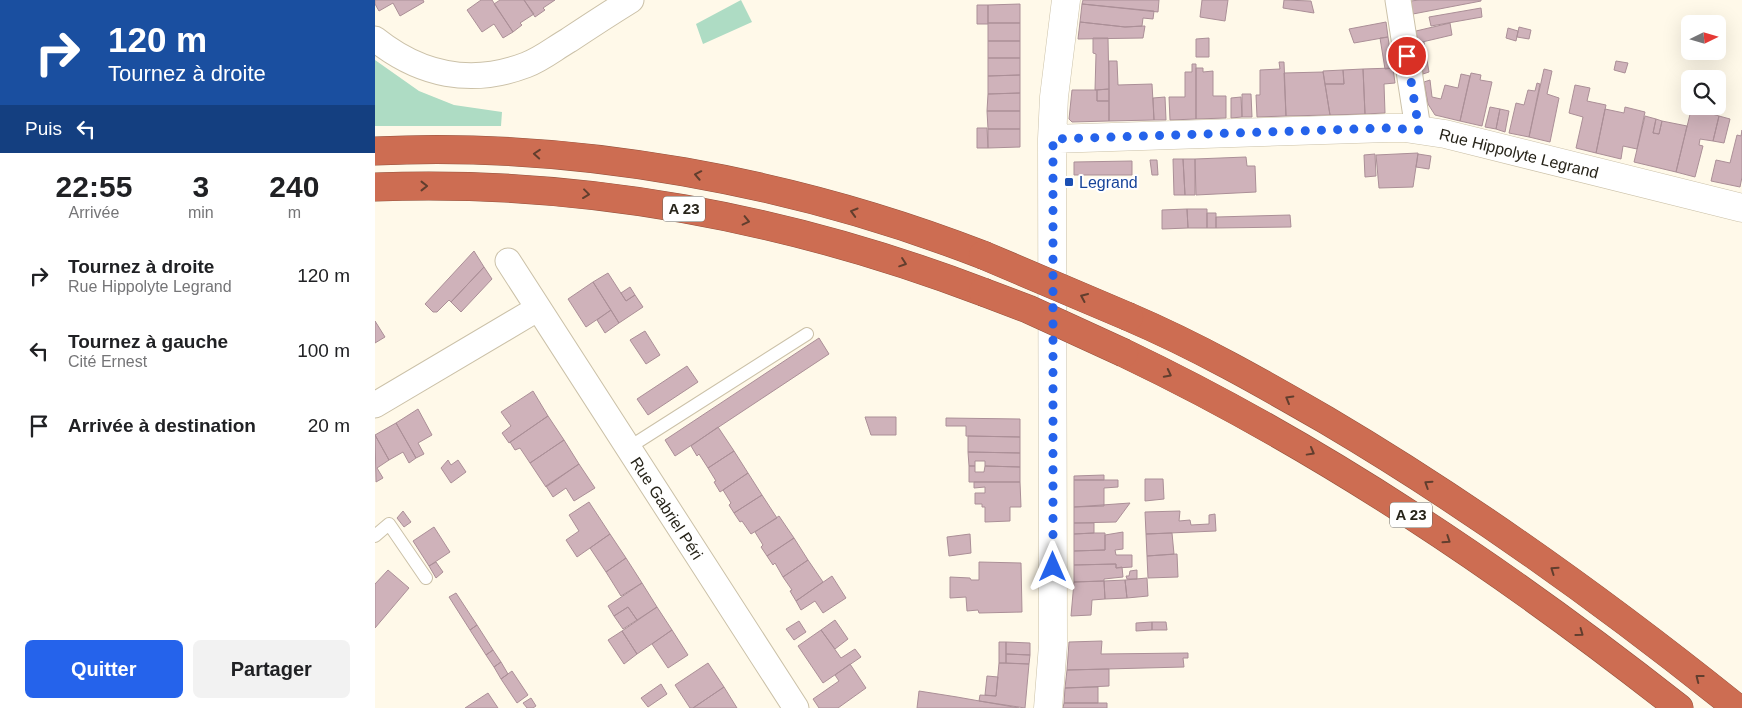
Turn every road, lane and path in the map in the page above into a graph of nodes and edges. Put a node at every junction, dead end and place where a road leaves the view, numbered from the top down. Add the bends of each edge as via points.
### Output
1 (631, 0) edge
2 (1066, 0) edge
3 (1398, 0) edge
4 (375, 39) edge
5 (1419, 130) junction
6 (1053, 139) junction
7 (375, 151) edge
8 (375, 187) edge
9 (1742, 208) edge
10 (508, 261) dead end
11 (537, 309) junction
12 (807, 334) dead end
13 (375, 405) edge
14 (628, 448) junction
15 (375, 536) edge
16 (426, 578) dead end
17 (796, 708) edge
18 (1048, 708) edge
19 (1679, 708) edge
20 (1737, 708) edge

1 - 4 street via 537,60 487,75 433,71 396,55
2 - 6 street via 1054,97
3 - 5 street
5 - 6 street, Rue Hippolyte Legrand via 1388,128
5 - 9 street, Rue Hippolyte Legrand
6 - 18 street via 1053,645
20 -> 7 highway, A 23, bridge via 1579,588 1392,460 1275,390 1153,327 983,255 839,208 674,171 541,154
8 -> 19 highway, A 23, bridge via 534,189 674,207 872,253 1028,309 1197,388 1319,456 1525,592
10 - 11 street, Rue Gabriel Péri
11 - 13 street
11 - 14 street, Rue Gabriel Péri
12 - 14 lane
14 - 17 street, Rue Gabriel Péri
15 - 16 lane via 389,524

